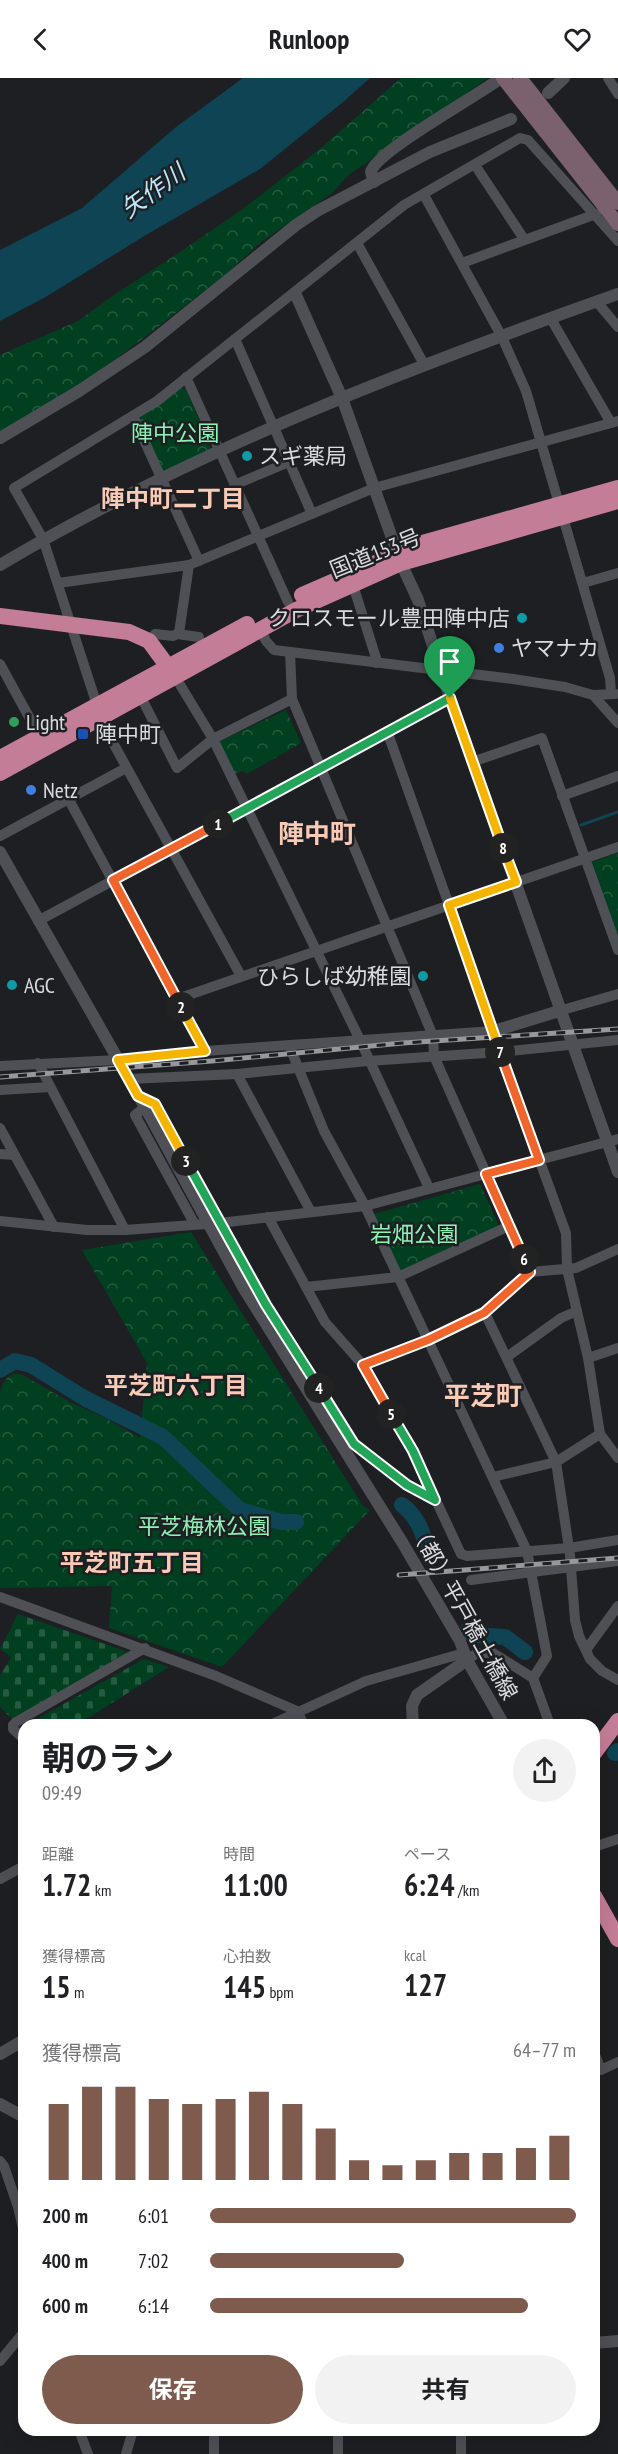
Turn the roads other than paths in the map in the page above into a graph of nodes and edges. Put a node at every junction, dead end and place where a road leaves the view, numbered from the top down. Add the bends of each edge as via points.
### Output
1 (502, 78) edge
2 (520, 78) edge
3 (564, 78) edge
4 (608, 78) edge
5 (548, 93) dead end
6 (618, 94) edge
7 (511, 119) dead end
8 (476, 165) junction
9 (374, 182) junction
10 (424, 195) junction
11 (607, 210) edge
12 (618, 224) edge
13 (524, 239) junction
14 (618, 242) edge
15 (357, 243) junction
16 (462, 263) junction
17 (294, 292) junction
18 (618, 294) edge
19 (597, 302) junction
20 (551, 318) junction
21 (618, 327) edge
22 (502, 338) junction
23 (235, 339) junction
24 (425, 366) junction
25 (186, 377) junction
26 (342, 398) junction
27 (133, 416) junction
28 (615, 422) edge
29 (274, 428) junction
30 (0, 438) edge
31 (542, 441) junction
32 (220, 452) junction
33 (289, 462) junction
34 (162, 478) junction
35 (234, 485) junction
36 (374, 488) junction
37 (618, 488) edge
38 (618, 501) edge
39 (562, 510) junction
40 (312, 514) junction
41 (258, 537) junction
42 (43, 539) junction
43 (399, 558) junction
44 (194, 563) junction
45 (0, 565) edge
46 (618, 573) edge
47 (58, 583) junction
48 (583, 583) junction
49 (352, 585) junction
50 (288, 602) junction
51 (0, 615) edge
52 (71, 624) junction
53 (260, 629) junction
54 (177, 634) junction
55 (199, 637) dead end
56 (149, 641) junction
57 (290, 652) junction
58 (376, 663) junction
59 (0, 664) edge
60 (440, 670) junction
61 (172, 672) junction
62 (615, 694) edge
63 (593, 695) junction
64 (141, 697) junction
65 (450, 698) junction
66 (292, 699) junction
67 (99, 712) junction
68 (618, 723) edge
69 (387, 731) junction
70 (40, 737) junction
71 (213, 739) junction
72 (0, 758) edge
73 (472, 762) junction
74 (126, 768) junction
75 (320, 768) junction
76 (0, 773) edge
77 (618, 776) edge
78 (562, 796) junction
79 (69, 800) junction
80 (246, 809) junction
81 (0, 836) edge
82 (618, 848) edge
83 (172, 849) junction
84 (0, 852) edge
85 (584, 859) junction
86 (113, 880) junction
87 (516, 882) junction
88 (449, 905) junction
89 (38, 921) junction
90 (388, 926) junction
91 (618, 950) edge
92 (316, 951) junction
93 (241, 976) junction
94 (618, 993) edge
95 (177, 999) junction
96 (559, 1011) junction
97 (494, 1031) junction
98 (433, 1036) junction
99 (360, 1040) junction
100 (618, 1040) edge
101 (574, 1044) junction
102 (289, 1045) junction
103 (205, 1051) junction
104 (500, 1052) junction
105 (434, 1056) junction
106 (118, 1060) junction
107 (368, 1061) junction
108 (38, 1063) junction
109 (0, 1066) edge
110 (298, 1068) junction
111 (237, 1074) junction
112 (129, 1080) junction
113 (50, 1087) junction
114 (0, 1090) edge
115 (144, 1106) junction
116 (0, 1128) edge
117 (612, 1140) edge
118 (0, 1154) edge
119 (14, 1155) junction
120 (539, 1160) junction
121 (618, 1172) edge
122 (486, 1174) junction
123 (429, 1188) junction
124 (364, 1206) junction
125 (311, 1212) junction
126 (268, 1217) junction
127 (0, 1221) edge
128 (194, 1223) junction
129 (220, 1223) junction
130 (509, 1226) junction
131 (54, 1227) junction
132 (125, 1230) junction
133 (618, 1249) edge
134 (567, 1269) junction
135 (530, 1272) junction
136 (398, 1277) junction
137 (306, 1287) junction
138 (577, 1311) junction
139 (484, 1313) junction
140 (428, 1340) junction
141 (618, 1348) edge
142 (507, 1356) junction
143 (588, 1358) junction
144 (363, 1365) junction
145 (600, 1434) junction
146 (618, 1458) edge
147 (556, 1462) junction
148 (494, 1477) junction
149 (435, 1500) junction
150 (618, 1540) edge
151 (569, 1548) junction
152 (526, 1551) junction
153 (618, 1561) edge
154 (571, 1567) junction
155 (532, 1574) junction
156 (471, 1580) dead end
157 (0, 1597) edge
158 (618, 1606) edge
159 (145, 1648) junction
160 (586, 1650) junction
161 (466, 1657) junction
162 (533, 1678) junction
163 (618, 1680) edge
164 (297, 1711) junction
165 (21, 1719) edge
166 (282, 1719) edge
167 (301, 1719) edge
168 (413, 1719) edge
169 (501, 1719) edge
170 (548, 1719) edge
171 (18, 1721) edge
172 (618, 1721) edge
173 (18, 1733) edge
174 (600, 1745) edge
175 (618, 1839) edge
176 (600, 1845) edge
177 (18, 1869) edge
178 (0, 1879) edge
179 (600, 1907) edge
180 (618, 1939) edge
181 (18, 2044) edge
182 (0, 2054) edge
183 (618, 2062) edge
184 (600, 2067) edge
185 (0, 2104) edge
186 (18, 2114) edge
187 (0, 2161) edge
188 (18, 2207) edge
189 (18, 2339) edge
190 (618, 2341) edge
191 (600, 2342) edge
192 (0, 2361) edge
193 (81, 2436) edge
194 (131, 2436) edge
195 (214, 2436) edge
196 (338, 2436) edge
197 (461, 2436) edge
198 (88, 2454) edge
199 (126, 2454) edge
200 (214, 2454) edge
201 (339, 2454) edge
202 (460, 2454) edge

1 - 9 street via 376,163 371,172
1 - 11 main road
2 - 11 main road
3 - 5 street
4 - 6 street
7 - 9 street via 429,152
8 - 10 street
8 - 11 street via 520,138 528,140
8 - 13 street
9 - 30 street via 296,225 145,347
10 - 15 street
10 - 16 street
11 - 12 main road
11 - 13 street
11 - 14 street
13 - 16 street
15 - 17 street
15 - 24 street
16 - 22 street
17 - 23 street
17 - 26 street
18 - 19 street
19 - 20 street
19 - 21 street
20 - 22 street
20 - 28 street
22 - 24 street
22 - 31 street via 526,391
23 - 25 street
23 - 29 street
24 - 26 street
25 - 27 street
25 - 32 street
26 - 29 street
26 - 36 street
27 - 34 street
27 - 42 street via 14,488
28 - 31 street
29 - 32 street
29 - 33 street
31 - 36 street
31 - 39 street
32 - 34 street
32 - 35 street
33 - 35 street
33 - 40 street
34 - 42 street
34 - 44 street
35 - 41 street
36 - 40 street
36 - 43 street
37 - 39 highway, 国道153号
38 - 39 highway, 国道153号
39 - 43 highway, 国道153号
39 - 48 street
40 - 41 street
41 - 44 street
41 - 50 street
42 - 45 street
42 - 47 street
43 - 49 highway, 国道153号
43 - 50 highway, 国道153号
43 - 60 street via 418,600
44 - 47 street
44 - 54 street
46 - 48 street
47 - 52 street
48 - 62 street
49 - 53 highway, 国道153号
49 - 58 street
50 - 61 highway, 国道153号
51 - 52 highway
52 - 56 highway via 129,632
52 - 67 street
53 - 57 street via 274,650
53 - 61 highway, 国道153号
54 - 55 street
54 - 56 street via 155,634
56 - 61 highway
57 - 58 street
57 - 66 street
58 - 60 street
59 - 70 street
60 - 63 street via 565,687
60 - 65 street
61 - 64 highway
61 - 67 highway
61 - 71 street
62 - 63 street
63 - 68 street
64 - 67 highway
64 - 71 street via 177,768
65 - 69 street
65 - 73 street
66 - 71 street
66 - 75 street
67 - 70 highway
67 - 74 street
67 - 76 highway
69 - 75 street
69 - 88 street
70 - 72 highway
71 - 80 street
73 - 78 street via 542,738
73 - 87 street
74 - 79 street
74 - 83 street
75 - 80 street
75 - 90 street
77 - 78 street
78 - 85 street
79 - 81 street
79 - 86 street
80 - 83 street
80 - 92 street
82 - 85 street
83 - 86 street
83 - 93 street
84 - 89 street, （都）平戸橋土橋線
85 - 87 street
85 - 91 street
86 - 89 street
86 - 95 street
87 - 88 street
87 - 96 street
88 - 90 street
88 - 97 street
89 - 106 street, （都）平戸橋土橋線
90 - 92 street
90 - 98 street
92 - 93 street
92 - 99 street
93 - 95 street
94 - 96 street
95 - 103 street
96 - 97 street
96 - 101 street
97 - 98 street
97 - 104 street
98 - 99 street
98 - 105 street
99 - 102 street
99 - 107 street
100 - 101 street
101 - 104 street
101 - 117 street
102 - 103 street
102 - 110 street
103 - 106 street
104 - 105 street
104 - 120 street
105 - 107 street
105 - 122 street
106 - 108 street
106 - 112 street, （都）平戸橋土橋線
107 - 110 street
107 - 123 street
108 - 109 street
108 - 113 street
110 - 111 street
110 - 124 street via 324,1131
111 - 112 street
111 - 125 street
112 - 115 street, （都）平戸橋土橋線
113 - 114 street
113 - 132 street
115 - 128 street via 135,1115
115 - 129 street via 155,1104
115 - 161 street, （都）平戸橋土橋線 via 243,1287 402,1542
116 - 119 street
117 - 120 street
117 - 121 street
118 - 119 street
119 - 131 street
120 - 122 street
120 - 134 street via 566,1233
122 - 123 street
122 - 130 street
123 - 124 street
124 - 125 street
124 - 136 street
125 - 126 street
126 - 129 street
126 - 137 street
127 - 131 street
128 - 129 street
128 - 132 street
129 - 149 street via 266,1305 354,1444 407,1485
130 - 135 street
130 - 136 street
131 - 132 street
133 - 134 street
134 - 135 street
134 - 138 street
135 - 139 street
136 - 137 street
136 - 140 street
137 - 144 street via 325,1322
138 - 142 street
138 - 143 street
139 - 140 street
139 - 142 street
140 - 144 street
140 - 148 street
141 - 143 street
142 - 147 street
143 - 145 street
144 - 149 street via 413,1451
145 - 146 street
145 - 147 street
147 - 148 street
147 - 151 street
148 - 152 street
149 - 152 street via 461,1554
150 - 151 street
151 - 152 street
151 - 154 street
152 - 155 street
153 - 154 street
154 - 155 street
154 - 160 street via 575,1620
155 - 156 street
155 - 162 street via 547,1656
157 - 159 street
158 - 160 street
159 - 164 street
159 - 165 street
160 - 163 street via 602,1671
161 - 162 street via 493,1653
161 - 164 street via 366,1681
161 - 168 street via 417,1695
161 - 169 street, （都）平戸橋土橋線
162 - 170 street
164 - 166 street
164 - 167 street
171 - 173 street via 13,1725
172 - 174 highway
175 - 176 street
177 - 178 street
179 - 180 highway
181 - 182 street
183 - 184 street
185 - 186 street
187 - 188 street
189 - 192 street
190 - 191 street
193 - 198 street
194 - 199 street
195 - 200 street
196 - 201 street
197 - 202 street

